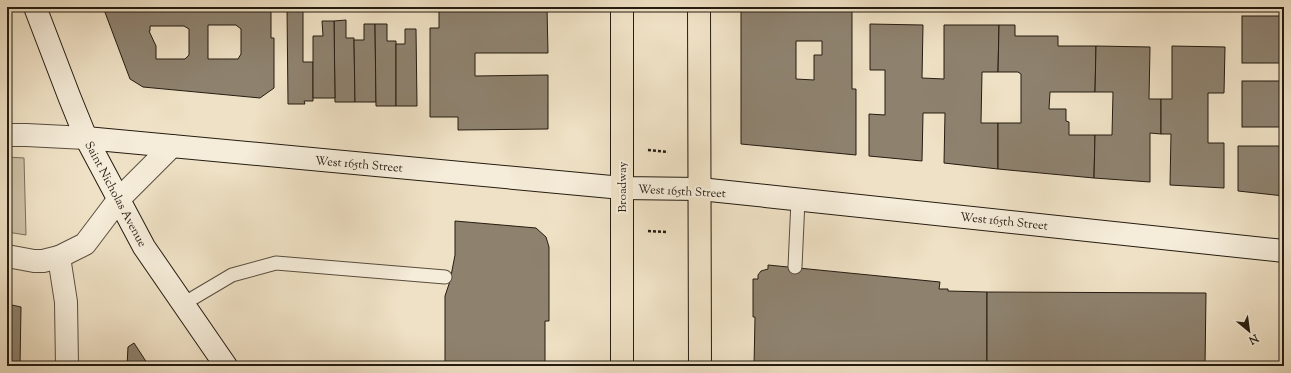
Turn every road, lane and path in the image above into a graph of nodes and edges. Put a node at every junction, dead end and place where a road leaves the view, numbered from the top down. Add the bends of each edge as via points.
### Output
1 (35, 7) edge
2 (622, 7) edge
3 (699, 7) edge
4 (7, 136) edge
5 (86, 138) junction
6 (172, 146) junction
7 (622, 188) junction
8 (700, 189) junction
9 (119, 199) junction
10 (798, 200) junction
11 (1284, 254) edge
12 (7, 256) edge
13 (59, 257) junction
14 (794, 267) dead end
15 (445, 277) dead end
16 (183, 304) junction
17 (67, 366) edge
18 (226, 366) edge
19 (622, 366) edge
20 (700, 366) edge

1 - 5 main road, Saint Nicholas Avenue
2 - 7 main road, Broadway
3 - 8 main road
4 - 5 main road, West 165th Street
5 - 6 main road, West 165th Street
5 - 9 main road, Saint Nicholas Avenue
6 - 7 main road, West 165th Street
6 - 9 main road
7 - 8 main road, West 165th Street
7 - 19 main road, Broadway
8 - 10 main road, West 165th Street
8 - 20 main road
9 - 13 main road via 85,244
9 - 16 main road, Saint Nicholas Avenue via 144,247
10 - 11 main road, West 165th Street
10 - 14 lane
12 - 13 main road via 34,261
13 - 17 main road via 66,302
15 - 16 lane via 276,263 232,275
16 - 18 main road, Saint Nicholas Avenue

